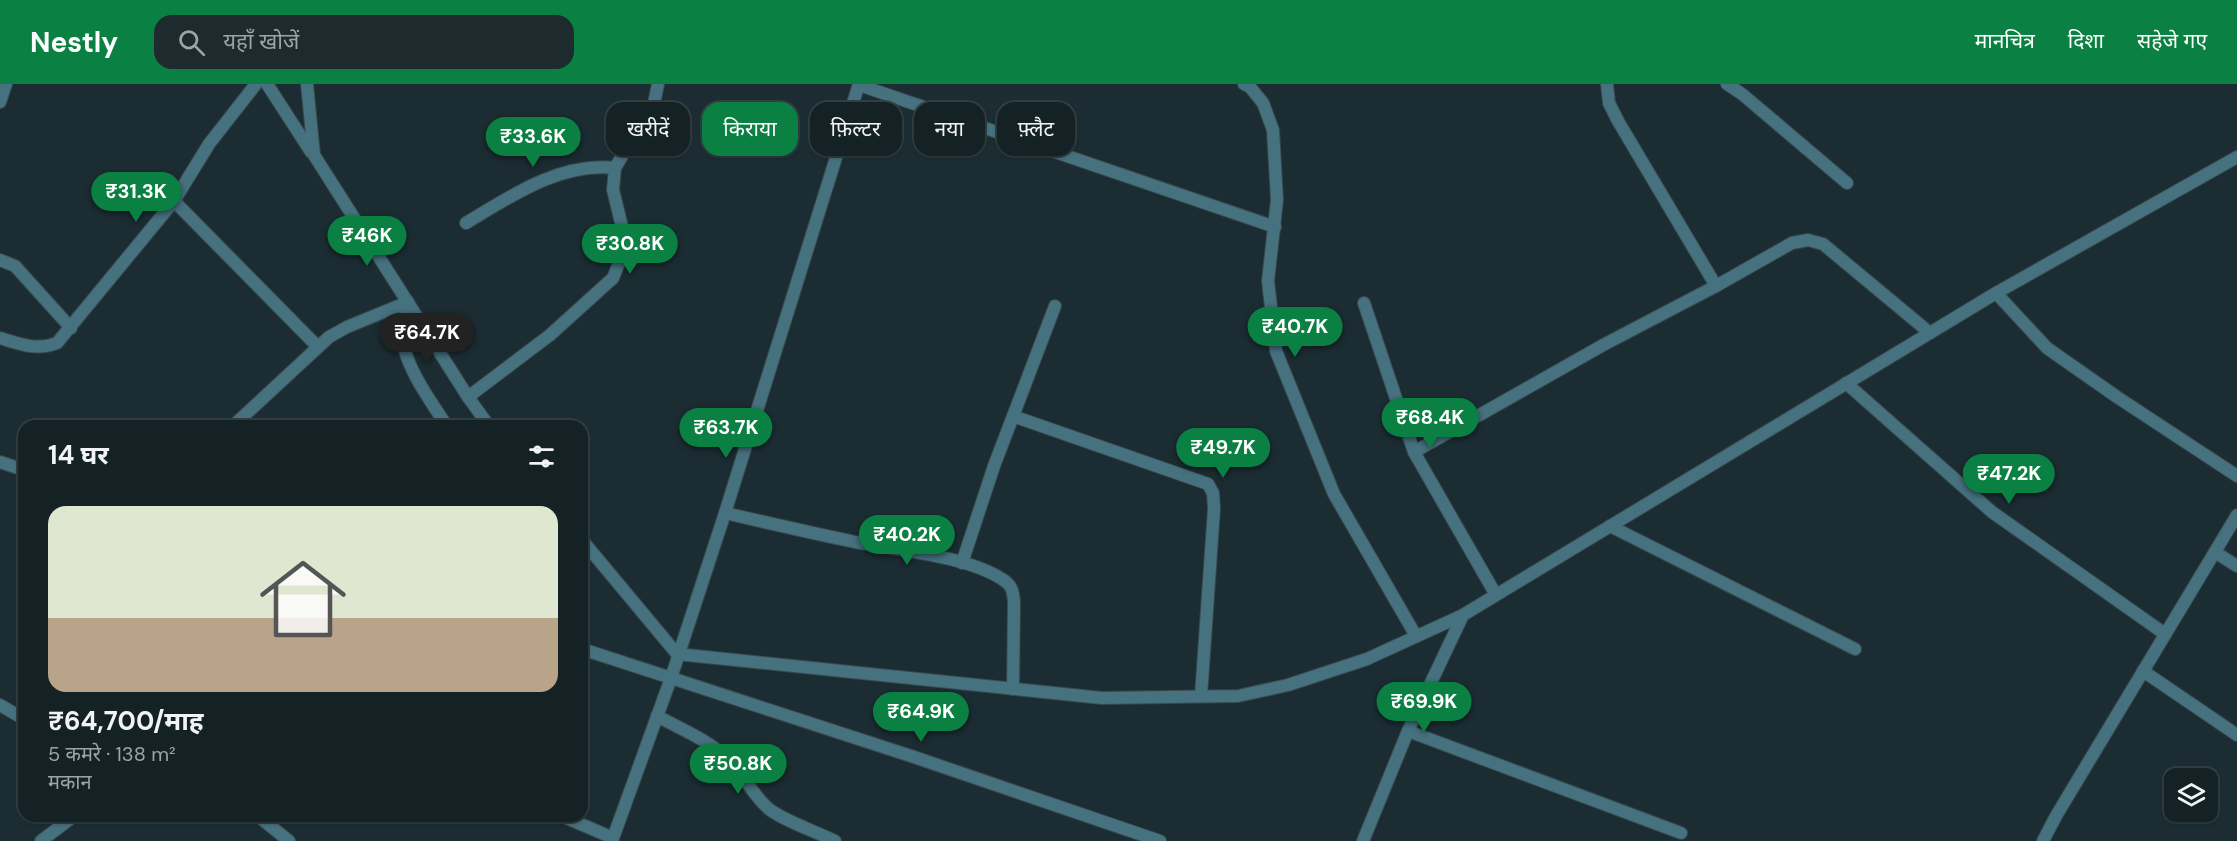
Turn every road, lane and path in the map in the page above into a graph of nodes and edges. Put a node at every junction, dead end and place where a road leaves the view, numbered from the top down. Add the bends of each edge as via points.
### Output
1 (256, 84) edge
2 (267, 84) edge
3 (307, 84) edge
4 (658, 84) edge
5 (859, 84) edge
6 (1244, 84) edge
7 (1608, 84) edge
8 (1727, 84) edge
9 (314, 155) junction
10 (2237, 157) edge
11 (615, 168) junction
12 (1847, 183) dead end
13 (174, 201) junction
14 (466, 223) dead end
15 (1275, 227) junction
16 (0, 260) edge
17 (1716, 286) junction
18 (1996, 293) junction
19 (408, 302) junction
20 (1364, 303) dead end
21 (1055, 306) dead end
22 (71, 328) junction
23 (1930, 333) junction
24 (0, 338) edge
25 (318, 347) junction
26 (1846, 383) junction
27 (468, 398) junction
28 (1013, 416) junction
29 (239, 420) edge
30 (443, 420) edge
31 (484, 420) edge
32 (1414, 452) junction
33 (0, 462) edge
34 (18, 468) edge
35 (2237, 476) edge
36 (725, 513) junction
37 (2237, 515) edge
38 (1610, 526) junction
39 (588, 547) edge
40 (2215, 552) junction
41 (962, 563) junction
42 (2237, 566) edge
43 (1496, 595) junction
44 (1463, 615) junction
45 (2165, 634) junction
46 (1416, 636) junction
47 (1855, 649) dead end
48 (588, 652) edge
49 (677, 654) junction
50 (2143, 670) junction
51 (671, 678) junction
52 (1013, 688) junction
53 (1201, 696) junction
54 (0, 705) edge
55 (18, 716) edge
56 (657, 716) junction
57 (1408, 731) junction
58 (2237, 735) edge
59 (66, 822) edge
60 (265, 822) edge
61 (574, 822) edge
62 (1681, 833) dead end
63 (1126, 835) edge
64 (612, 840) edge
65 (41, 841) edge
66 (289, 841) edge
67 (835, 841) edge
68 (1160, 841) edge
69 (1363, 841) edge
70 (2043, 841) edge

1 - 13 street via 209,144
2 - 9 street
3 - 9 street
4 - 11 street via 650,123
5 - 15 street
5 - 36 street
6 - 15 street via 1263,103 1273,130
7 - 17 street via 1609,103 1618,121
8 - 12 street
9 - 19 street
10 - 18 street
11 - 14 street via 575,169 536,183
11 - 27 street via 613,190 624,239 613,278 550,335
13 - 22 street
13 - 25 street
15 - 46 street via 1268,281 1276,351 1334,494
16 - 22 street via 15,266
17 - 23 street via 1792,243 1808,240 1823,244
17 - 32 street
18 - 23 street
18 - 35 street via 2047,348
19 - 25 street via 347,327
19 - 27 street
19 - 30 street via 402,334 406,352
20 - 32 street
21 - 28 street
22 - 24 street via 57,343 45,348
23 - 26 street
25 - 29 street
26 - 38 street
26 - 45 street via 1992,512
27 - 31 street
28 - 41 street
28 - 53 street via 1208,483 1214,509
32 - 43 street
33 - 34 street
36 - 41 street
36 - 49 street
37 - 40 street
38 - 43 street
38 - 47 street
39 - 49 street
40 - 42 street
40 - 45 street
41 - 52 street via 989,572 1012,588
43 - 44 street
44 - 46 street
44 - 57 street
45 - 50 street
46 - 53 street via 1367,659 1288,685 1238,696
48 - 51 street
49 - 51 street
49 - 52 street
50 - 58 street
50 - 70 street
51 - 56 street
51 - 63 street via 914,757
52 - 53 street via 1102,698
54 - 55 street
56 - 64 street
56 - 67 street via 728,759 771,811
57 - 62 street
57 - 69 street
59 - 65 street
60 - 66 street
61 - 64 street
63 - 68 street

